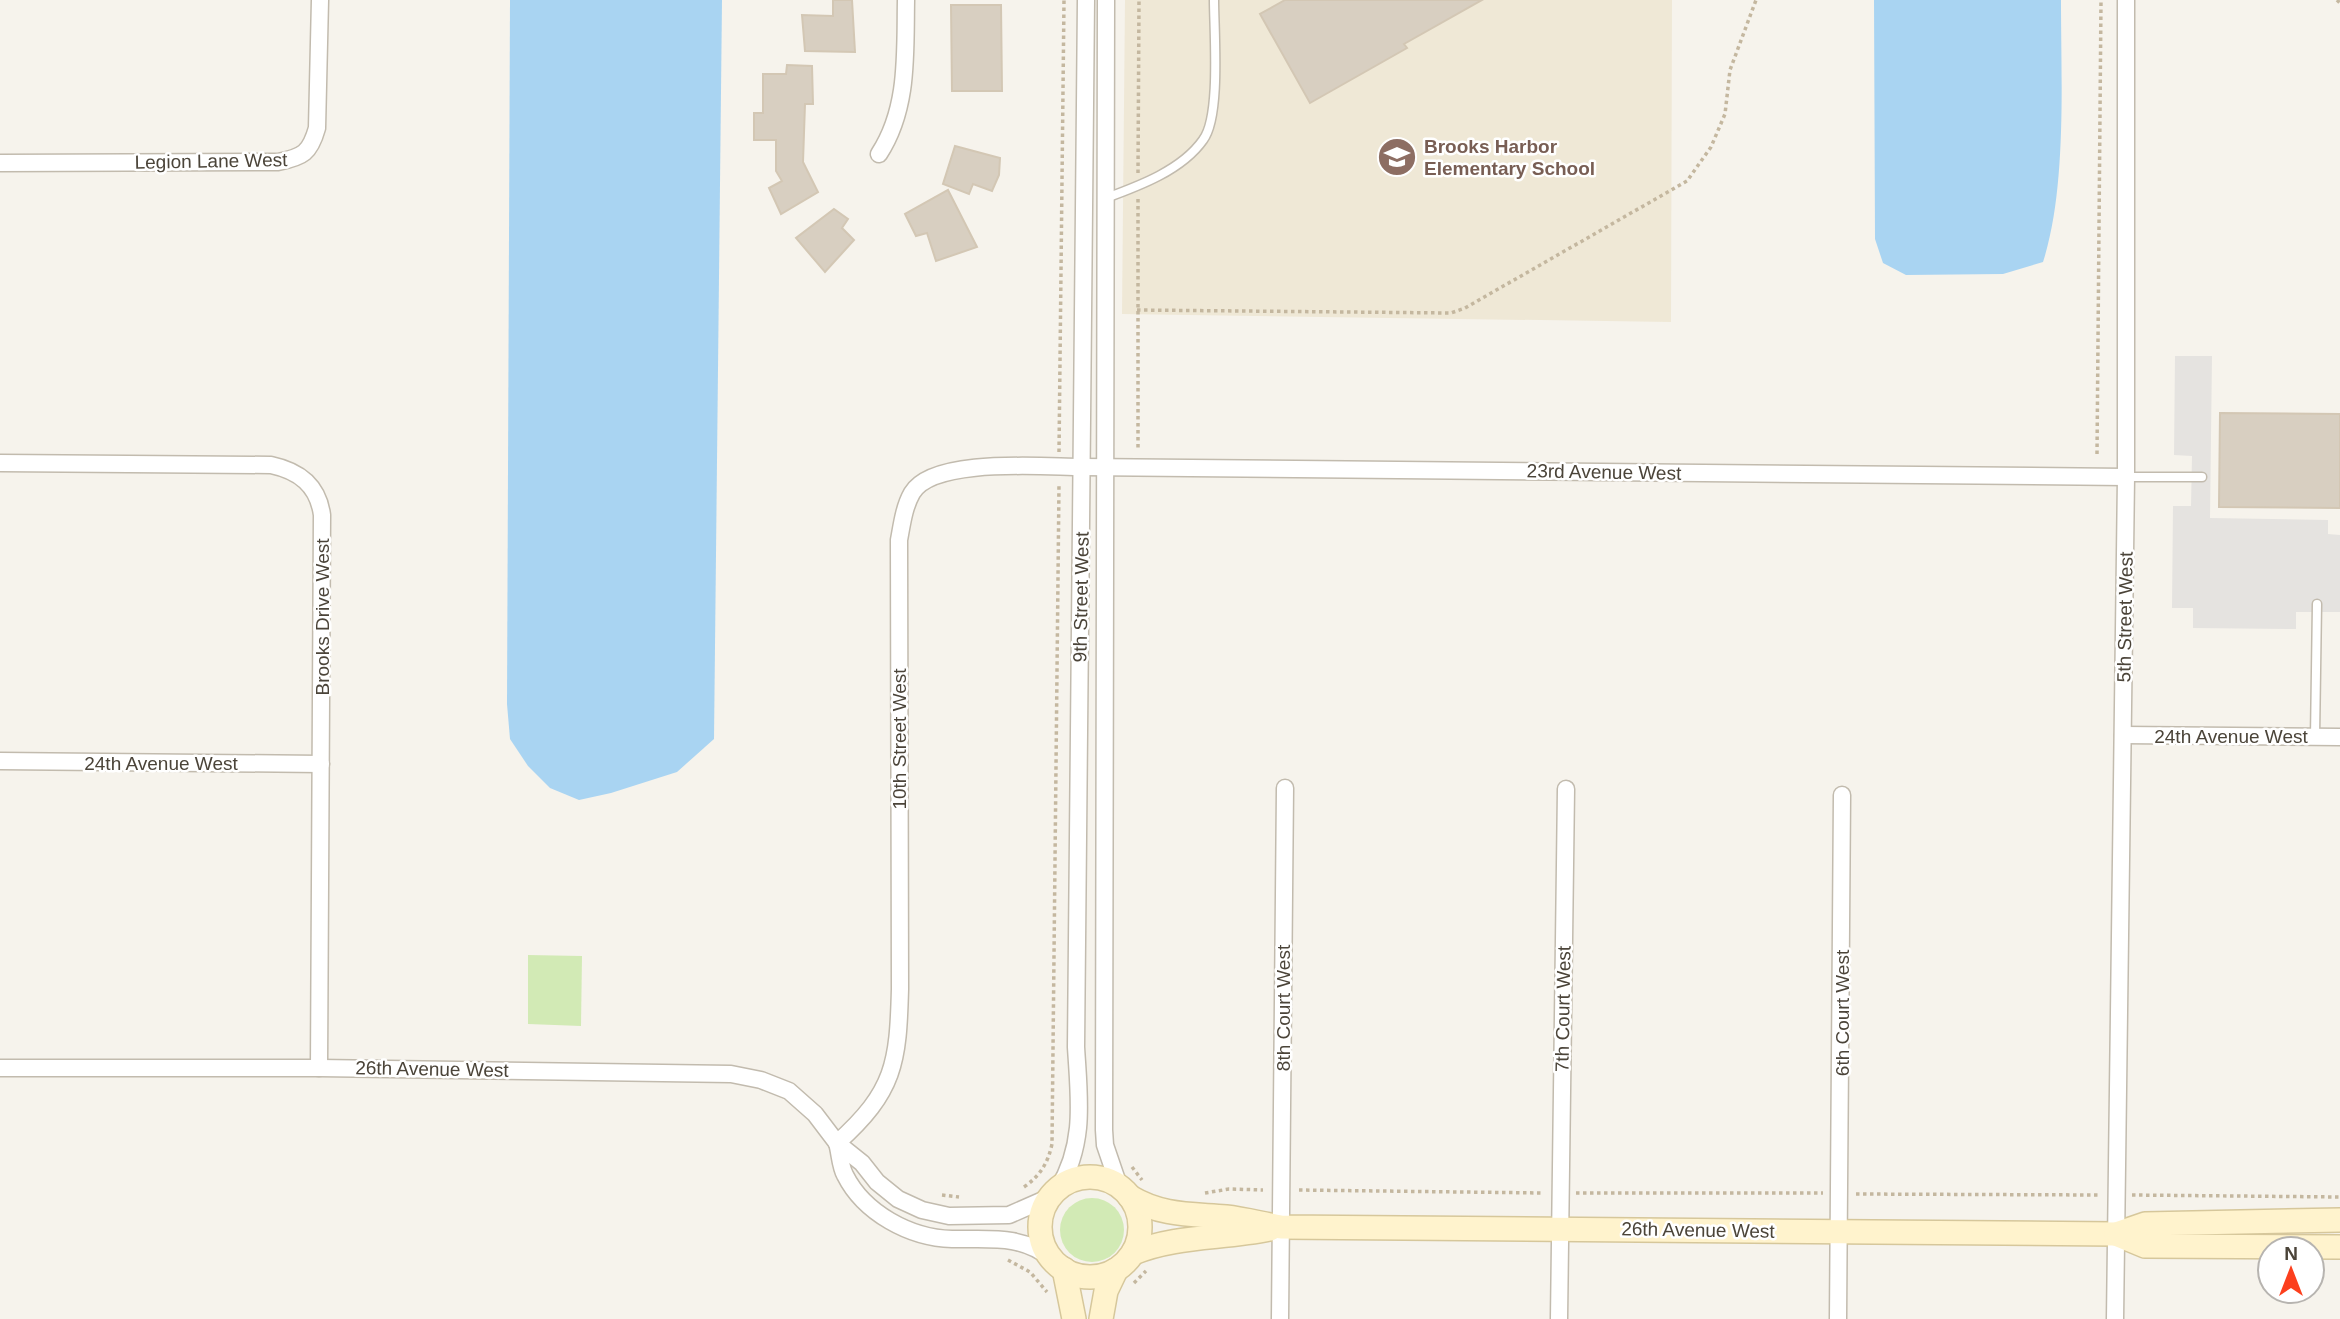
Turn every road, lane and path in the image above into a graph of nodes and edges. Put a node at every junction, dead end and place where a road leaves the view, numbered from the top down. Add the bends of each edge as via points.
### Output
1 (320, 0) edge
2 (906, 0) edge
3 (1064, 0) edge
4 (1086, 0) edge
5 (1106, 0) edge
6 (1139, 0) edge
7 (1214, 0) edge
8 (1756, 0) edge
9 (2101, 0) edge
10 (2126, 0) edge
11 (879, 154) dead end
12 (0, 163) edge
13 (1138, 186) junction
14 (1103, 199) junction
15 (1137, 310) junction
16 (1138, 448) dead end
17 (2097, 454) dead end
18 (0, 463) edge
19 (1059, 467) junction
20 (1082, 467) junction
21 (1106, 467) junction
22 (2126, 477) junction
23 (2202, 478) dead end
24 (2317, 604) dead end
25 (2123, 735) junction
26 (2315, 737) junction
27 (2340, 737) edge
28 (0, 761) edge
29 (321, 764) junction
30 (1285, 788) dead end
31 (1566, 789) dead end
32 (1842, 795) dead end
33 (319, 1068) junction
34 (0, 1069) edge
35 (838, 1143) junction
36 (1128, 1157) dead end
37 (1151, 1186) dead end
38 (1267, 1190) dead end
39 (1295, 1190) dead end
40 (1017, 1191) dead end
41 (1124, 1191) junction
42 (1054, 1193) junction
43 (1560, 1193) junction
44 (933, 1194) dead end
45 (1839, 1194) junction
46 (1194, 1195) dead end
47 (2116, 1195) junction
48 (967, 1197) dead end
49 (2340, 1197) edge
50 (2340, 1220) edge
51 (1281, 1227) junction
52 (1560, 1230) junction
53 (1839, 1232) junction
54 (2116, 1234) junction
55 (2340, 1247) edge
56 (1008, 1259) dead end
57 (1140, 1261) junction
58 (1057, 1264) junction
59 (1124, 1278) junction
60 (1050, 1302) dead end
61 (1074, 1319) edge
62 (1101, 1319) edge
63 (1280, 1319) edge
64 (1559, 1319) edge
65 (1838, 1319) edge
66 (2115, 1319) edge

1 - 12 street, Legion Lane West via 317,128 311,147 296,159
2 - 11 street via 905,68 898,113
3 - 19 path
4 - 20 street, 9th Street West
5 - 14 street, 9th Street West
6 - 13 path
7 - 13 lane via 1214,102 1205,138 1189,155
8 - 15 path via 1730,70 1725,114 1711,147 1687,181 1465,308 1451,313
9 - 17 path
10 - 22 street, 5th Street West
13 - 14 lane
13 - 15 path
14 - 21 street, 9th Street West
15 - 16 path
18 - 29 street, Brooks Drive West via 271,465 303,477 316,494 322,514
19 - 20 street, 10th Street West
19 - 35 street, 10th Street West via 963,467 936,476 913,491 904,515 899,540 899,1033 888,1083 875,1106
19 - 40 path via 1052,1144 1039,1175
20 - 21 street, 23rd Avenue West
20 - 42 street, 9th Street West via 1076,1047 1080,1121 1073,1160
21 - 22 street, 23rd Avenue West
21 - 41 street, 9th Street West via 1104,1130 1105,1145
22 - 23 lane
22 - 25 street, 5th Street West
24 - 26 lane
25 - 26 street, 24th Avenue West
25 - 47 street, 5th Street West
26 - 27 street, 24th Avenue West
28 - 29 street, 24th Avenue West
29 - 33 street, Brooks Drive West
30 - 51 street, 8th Court West
31 - 43 street, 7th Court West
32 - 45 street, 6th Court West
33 - 34 street, 26th Avenue West
33 - 35 street, 26th Avenue West via 731,1074 789,1091
35 - 42 street, 26th Avenue West via 898,1199 922,1210 949,1216 1009,1215
35 - 58 street, 26th Avenue West via 844,1174 880,1215 900,1226 950,1239 1024,1243
36 - 37 path
38 - 46 path via 1229,1189
39 - 43 path
41 - 42 street, 26th Avenue West via 1104,1179 1088,1177 1072,1180
41 - 51 street, 26th Avenue West via 1156,1211
41 - 57 street via 1140,1224
42 - 58 street via 1040,1221 1040,1234
43 - 45 path
43 - 52 street, 7th Court West
44 - 48 path
45 - 47 path
45 - 53 street, 6th Court West
47 - 49 path
47 - 54 street, 5th Street West
50 - 54 street, 26th Avenue West via 2145,1224
51 - 52 street, 26th Avenue West
51 - 57 street, 26th Avenue West via 1231,1237 1171,1240
51 - 63 street, 8th Court West
52 - 53 street, 26th Avenue West
52 - 64 street, 7th Court West
53 - 54 street, 26th Avenue West
53 - 65 street, 6th Court West
54 - 55 street, 26th Avenue West via 2145,1246
54 - 66 street, 5th Street West
56 - 60 path via 1040,1281
57 - 59 street
57 - 59 path
58 - 59 street via 1090,1277
58 - 61 street
59 - 62 street via 1106,1291

